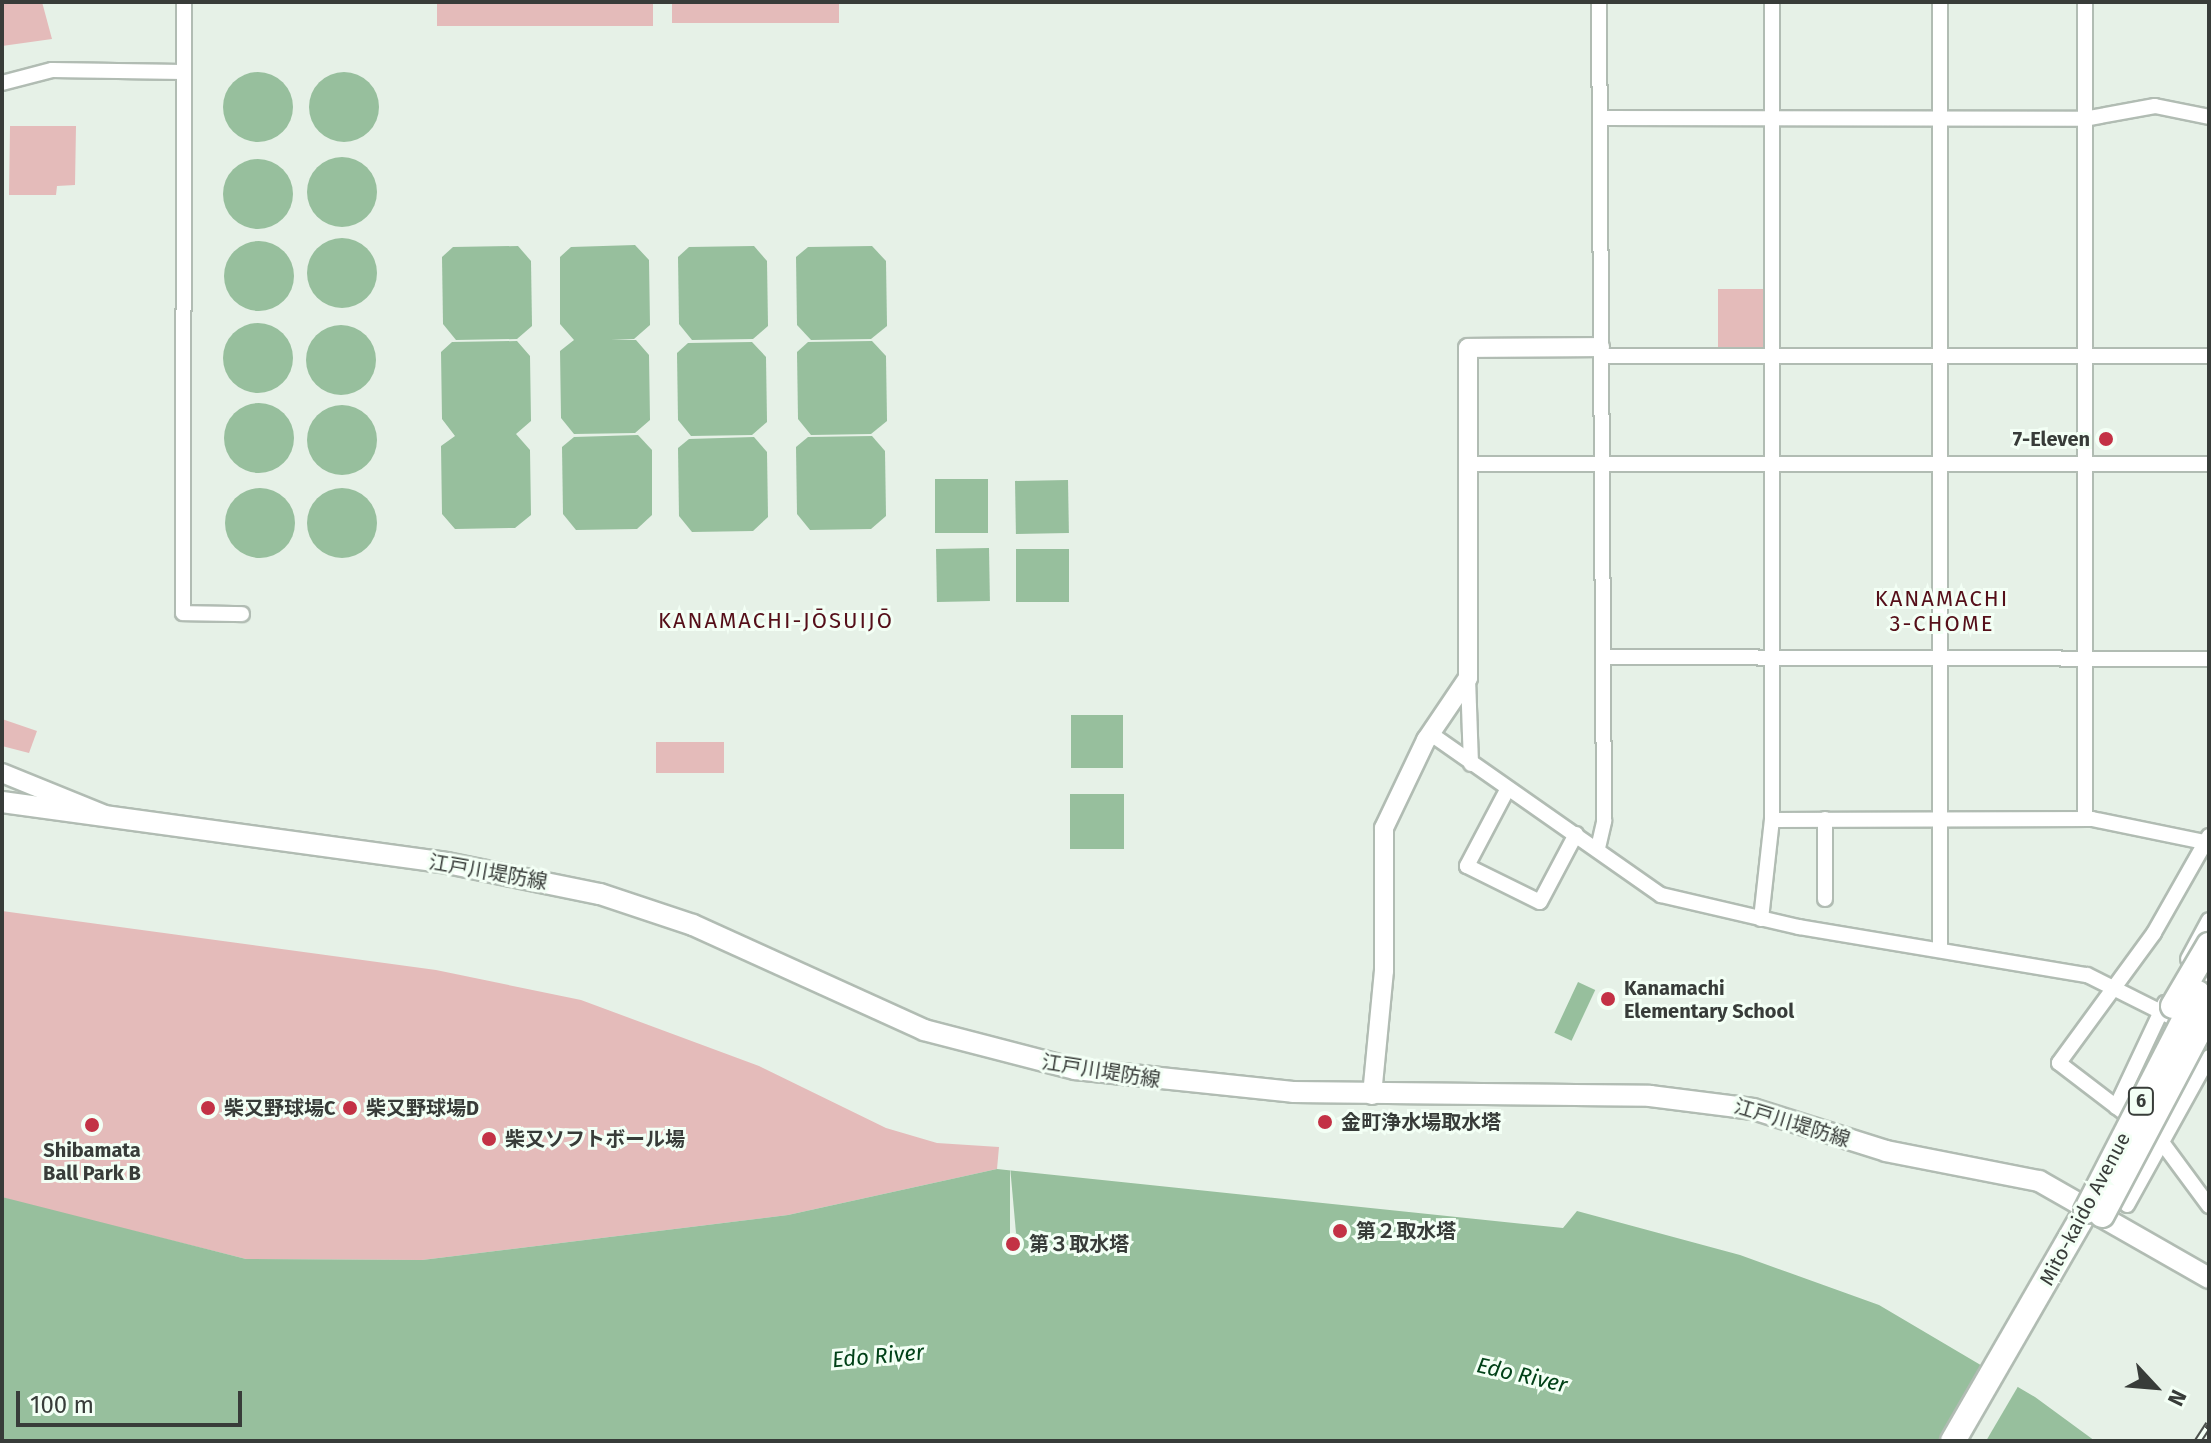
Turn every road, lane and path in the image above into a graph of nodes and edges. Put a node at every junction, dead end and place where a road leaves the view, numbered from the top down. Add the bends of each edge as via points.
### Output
1 (184, 2) edge
2 (1599, 2) edge
3 (1772, 2) edge
4 (1940, 2) edge
5 (2085, 2) edge
6 (183, 72) junction
7 (2, 83) edge
8 (2209, 117) edge
9 (1600, 118) junction
10 (1772, 118) junction
11 (1940, 119) junction
12 (2084, 119) junction
13 (1602, 352) junction
14 (1772, 356) junction
15 (1939, 356) junction
16 (2209, 356) edge
17 (2085, 357) junction
18 (1469, 464) junction
19 (1771, 464) junction
20 (2209, 464) edge
21 (1603, 465) junction
22 (2085, 465) junction
23 (1941, 466) junction
24 (242, 614) dead end
25 (1604, 657) junction
26 (1772, 657) junction
27 (1940, 658) junction
28 (2085, 658) junction
29 (2209, 659) edge
30 (1468, 678) junction
31 (1431, 734) junction
32 (1471, 764) junction
33 (2, 773) edge
34 (1507, 790) junction
35 (2, 802) edge
36 (108, 816) junction
37 (1941, 818) junction
38 (1825, 819) junction
39 (2085, 819) junction
40 (1772, 820) junction
41 (1576, 834) junction
42 (2208, 840) edge
43 (1598, 848) junction
44 (1825, 899) dead end
45 (1761, 919) junction
46 (2209, 920) edge
47 (2209, 945) edge
48 (1940, 947) junction
49 (2209, 973) edge
50 (2114, 984) junction
51 (2162, 1009) junction
52 (2209, 1012) edge
53 (2209, 1042) edge
54 (2209, 1057) edge
55 (1372, 1095) junction
56 (2116, 1107) junction
57 (2156, 1113) junction
58 (2161, 1141) junction
59 (2121, 1143) junction
60 (2127, 1205) dead end
61 (2209, 1206) edge
62 (2093, 1215) junction
63 (2063, 1269) junction
64 (2209, 1278) edge
65 (1953, 1441) edge
66 (1971, 1441) edge

1 - 6 street
2 - 9 street
3 - 10 street
4 - 11 street
5 - 12 street
6 - 7 street via 52,70
6 - 24 street via 183,613
8 - 12 street via 2155,106
9 - 10 street
9 - 13 street
10 - 11 street
10 - 14 street
11 - 12 street
11 - 15 street
12 - 17 street
13 - 14 street
13 - 18 street via 1468,348
13 - 21 street
14 - 15 street
14 - 19 street
15 - 17 street
15 - 23 street
16 - 17 street
17 - 22 street
18 - 21 street
18 - 30 street
19 - 21 street
19 - 23 street
19 - 26 street
20 - 22 street
21 - 25 street
22 - 23 street
22 - 28 street
23 - 27 street
25 - 26 street
25 - 43 street via 1604,821
26 - 27 street
26 - 40 street
27 - 28 street
27 - 37 street
28 - 29 street
28 - 39 street
30 - 31 street
30 - 32 street
31 - 32 street
31 - 55 street via 1384,828 1384,971
32 - 34 street
33 - 36 street, 江戸川堤防線
34 - 41 street
34 - 41 street via 1467,866 1540,902
35 - 36 main road
36 - 55 main road, 江戸川堤防線 via 447,863 600,894 693,925 924,1030 1016,1057 1152,1079
37 - 38 street
37 - 39 street
37 - 48 street
38 - 40 street
38 - 44 street
39 - 42 street
40 - 45 street
41 - 43 street
42 - 50 street
43 - 45 street via 1661,895
45 - 48 street
46 - 51 street
47 - 59 highway, bridge via 2158,1037
48 - 50 street
49 - 59 highway, Mito-kaido Avenue / 6, bridge
50 - 51 street
50 - 56 street via 2059,1063
51 - 53 street
51 - 56 street
52 - 57 highway, Mito-kaido Avenue / 6, bridge
53 - 57 highway, bridge
54 - 58 street
55 - 64 main road, 江戸川堤防線 via 1650,1096 1753,1109 1886,1151 2039,1181
56 - 58 street
57 - 62 highway, Mito-kaido Avenue / 6, bridge
58 - 60 street
58 - 61 street
59 - 62 highway, Mito-kaido Avenue / 6, bridge
62 - 63 highway, Mito-kaido Avenue / 6
63 - 65 highway, Mito-kaido Avenue / 6
63 - 66 highway, Mito-kaido Avenue / 6

